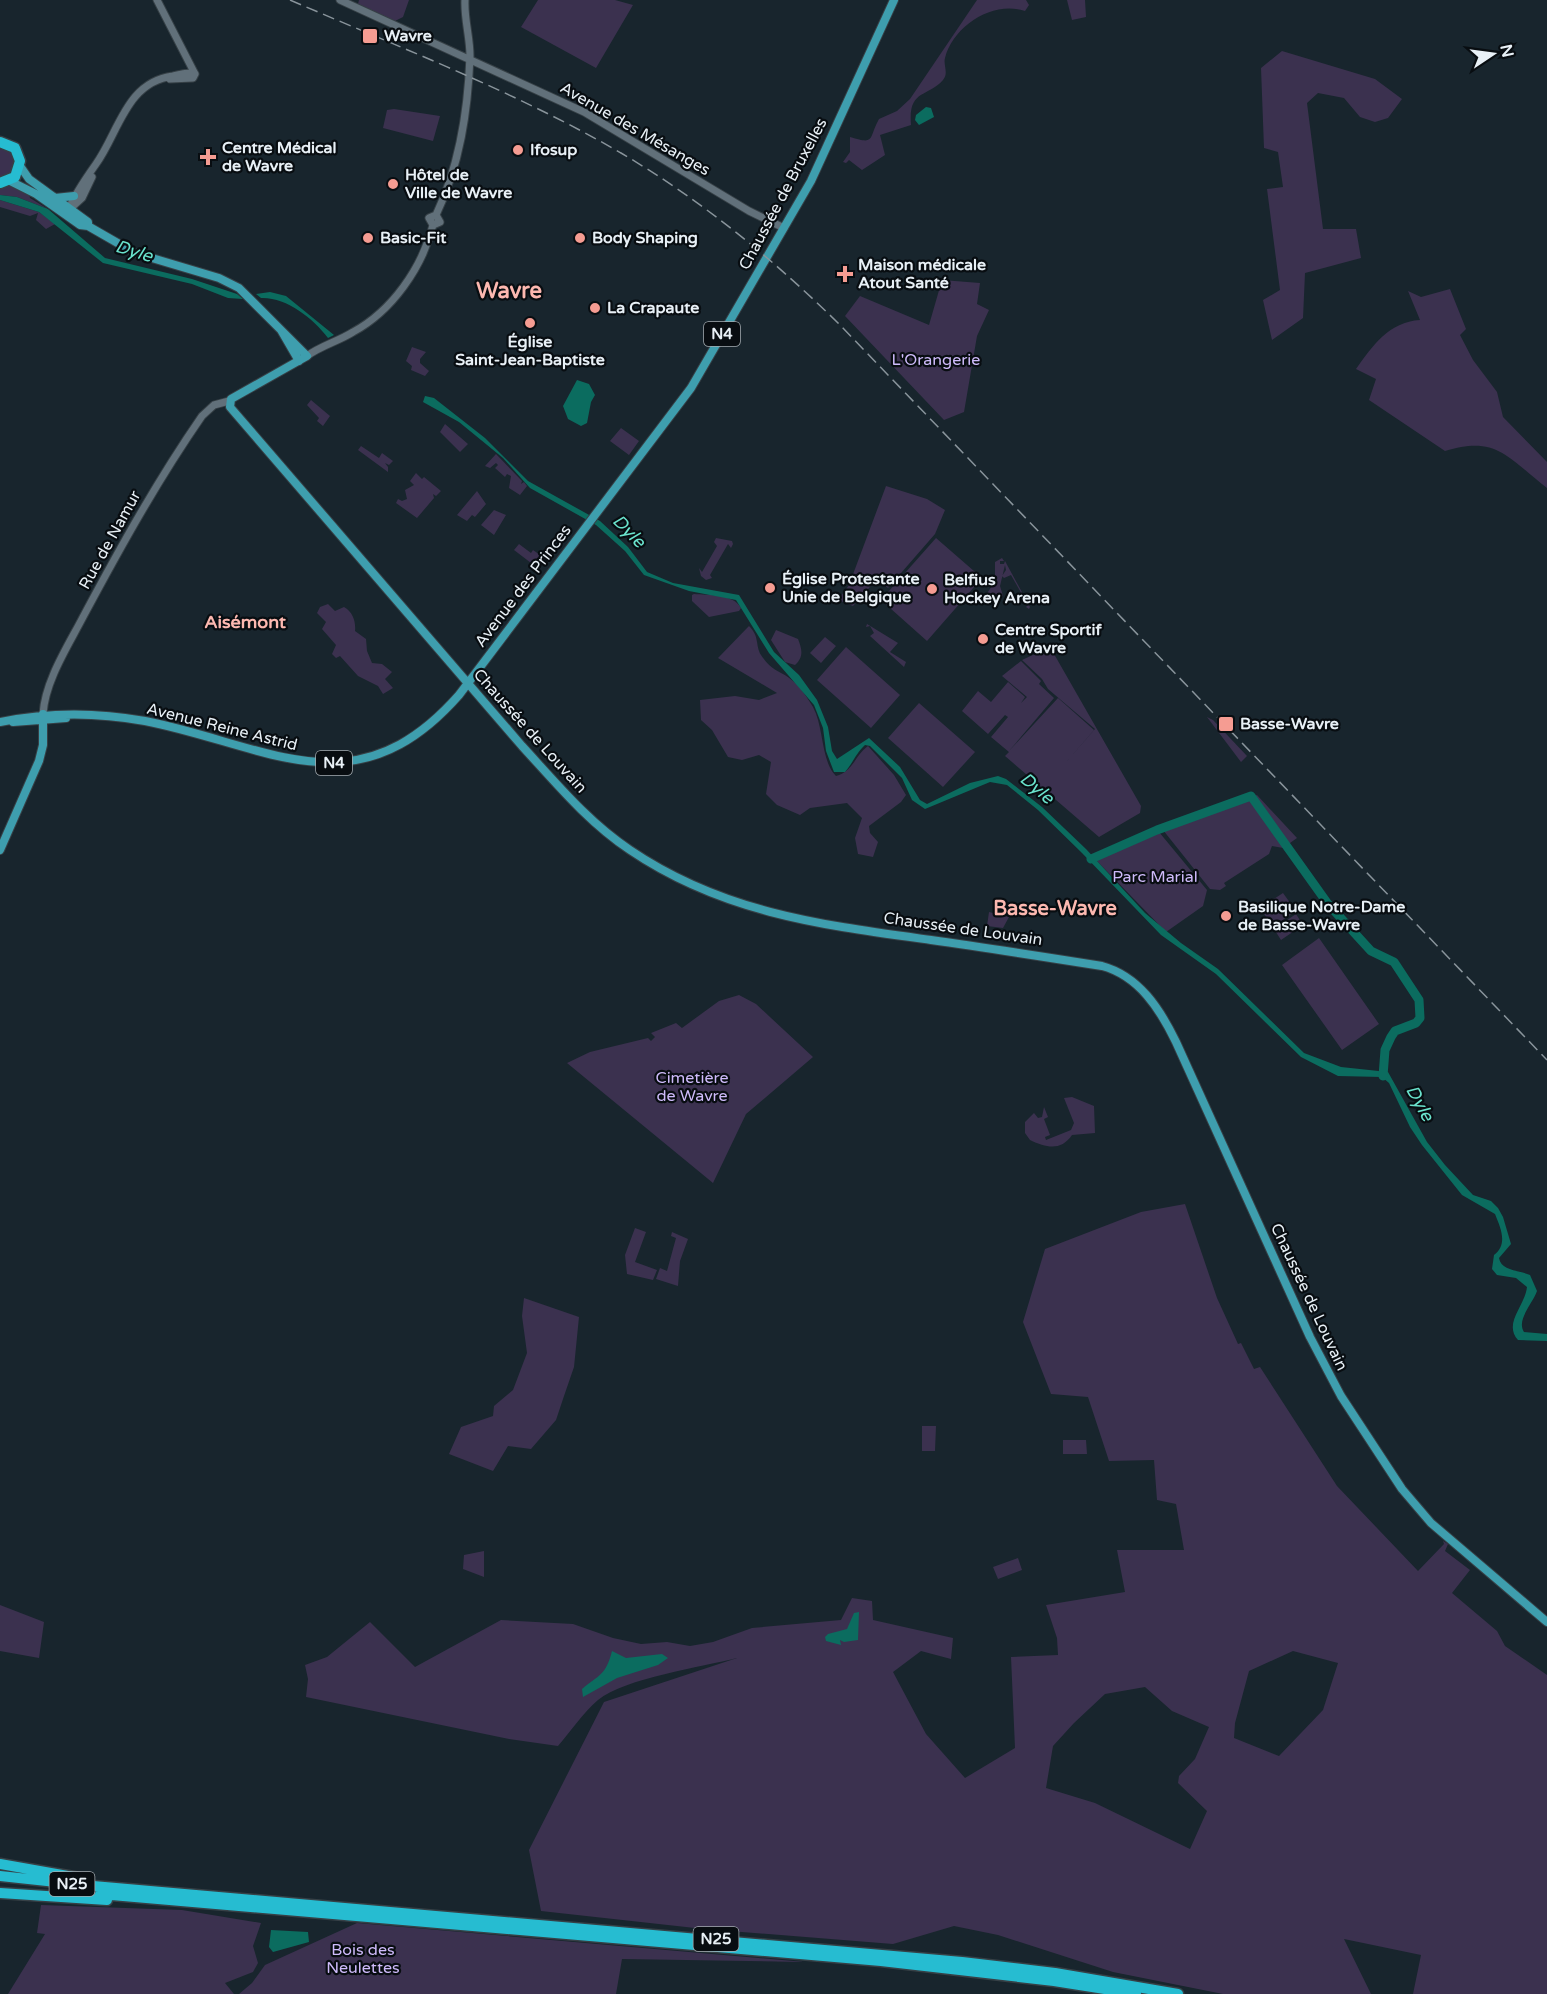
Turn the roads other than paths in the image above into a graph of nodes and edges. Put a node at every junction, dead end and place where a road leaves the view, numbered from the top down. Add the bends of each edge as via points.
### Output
1 (157, 0) edge
2 (340, 0) edge
3 (465, 0) edge
4 (894, 0) edge
5 (470, 58) junction
6 (0, 142) edge
7 (20, 166) junction
8 (5, 182) edge
9 (78, 197) junction
10 (54, 198) junction
11 (68, 212) junction
12 (81, 217) junction
13 (88, 226) junction
14 (784, 228) junction
15 (281, 330) junction
16 (307, 356) junction
17 (299, 361) junction
18 (229, 401) junction
19 (599, 511) joint
20 (468, 684) junction
21 (85, 715) junction
22 (43, 718) junction
23 (57, 720) junction
24 (2, 721) edge
25 (43, 745) junction
26 (0, 850) edge
27 (1547, 1622) edge
28 (0, 1864) edge
29 (0, 1876) edge
30 (0, 1883) edge
31 (0, 1893) edge
32 (142, 1894) junction
33 (1136, 1994) edge
34 (1178, 1994) edge

1 - 9 street via 195,74 164,78 136,95
2 - 5 street, Avenue des Mésanges
3 - 5 street
4 - 14 main road, Chaussée de Bruxelles / N4 via 819,166
5 - 14 street, Avenue des Mésanges via 584,112
5 - 16 street via 459,155 436,215 429,218 433,225 422,258 398,293 362,327
6 - 7 highway via 15,148
7 - 8 highway
7 - 10 main road via 29,179
8 - 11 main road
9 - 10 main road
9 - 11 street
9 - 12 street
10 - 11 main road
11 - 12 main road
11 - 13 main road via 80,225
12 - 13 main road
13 - 15 main road via 135,253 228,282 249,296
14 - 19 main road, Chaussée de Bruxelles / N4 via 686,396
15 - 16 main road
15 - 17 main road
16 - 17 main road
17 - 18 main road
18 - 20 main road, Chaussée de Louvain via 255,439
18 - 22 street, Rue de Namur via 216,404 202,416 134,521 55,675 44,702
19 - 20 main road, Avenue des Princes / N4
20 - 21 main road, Avenue Reine Astrid / N4 via 419,734 350,762 301,762 143,721
20 - 27 main road, Chaussée de Louvain via 592,821 687,884 731,902 785,917 1102,966 1120,972 1136,984 1163,1016 1176,1042 1305,1326 1341,1396 1402,1489 1431,1523
21 - 22 main road, Avenue Reine Astrid / N4
21 - 23 main road, Avenue Reine Astrid / N4
22 - 23 main road, Avenue Reine Astrid / N4
22 - 24 main road, N4
22 - 25 main road
23 - 25 main road
25 - 26 main road
28 - 32 highway via 136,1886
29 - 32 highway, N25
30 - 32 highway, N25
31 - 32 highway via 131,1902
32 - 33 highway, N25 via 881,1961
32 - 34 highway, N25 via 962,1962 1065,1974

